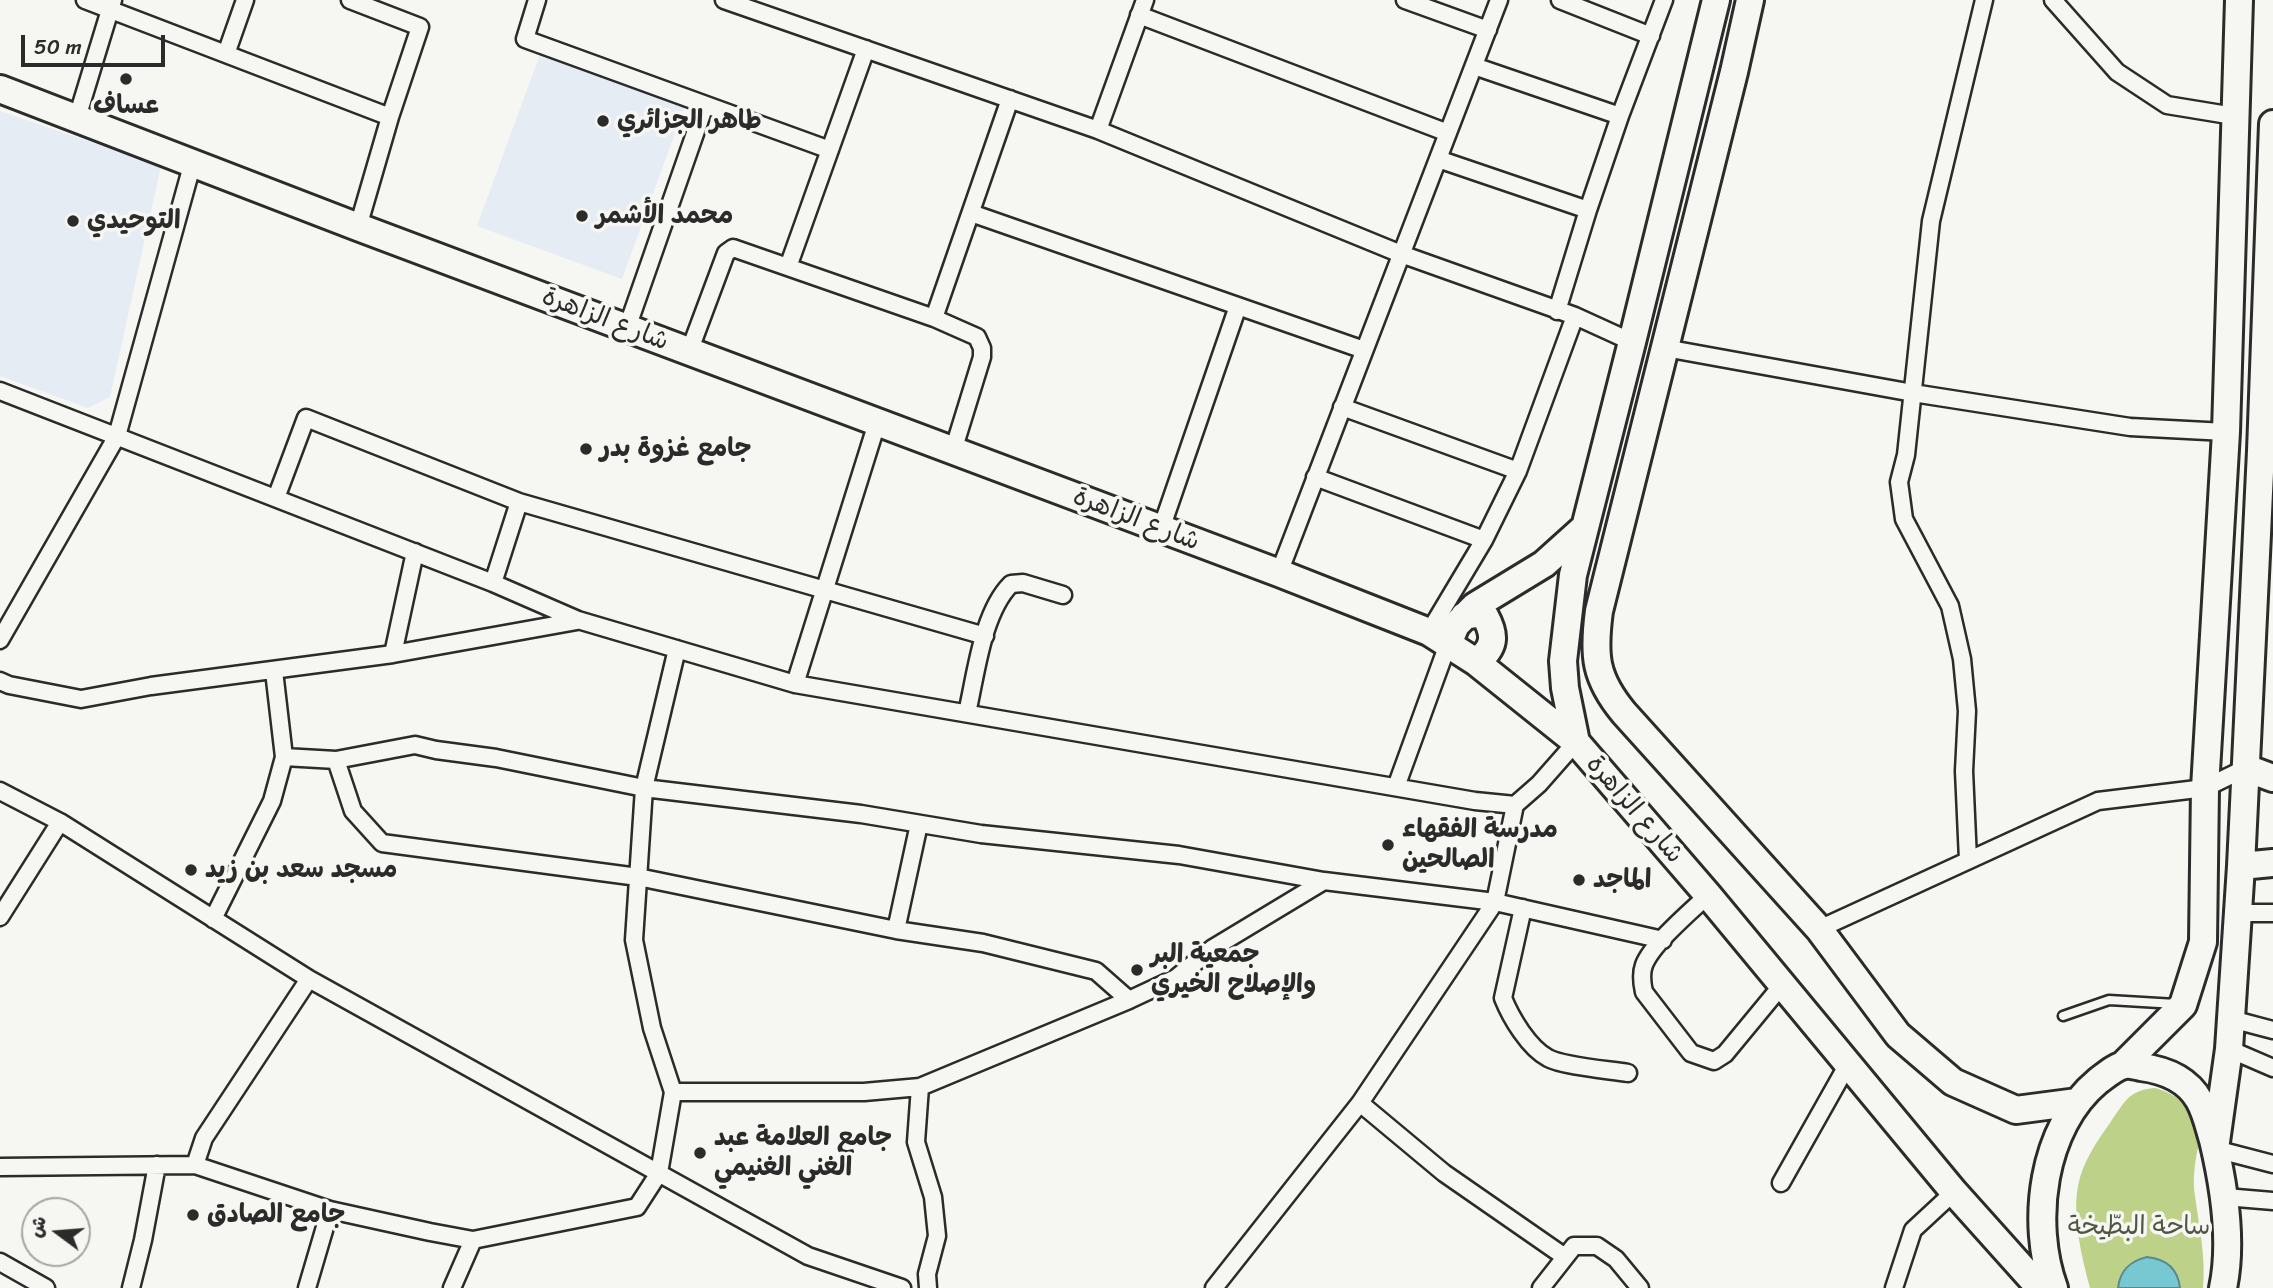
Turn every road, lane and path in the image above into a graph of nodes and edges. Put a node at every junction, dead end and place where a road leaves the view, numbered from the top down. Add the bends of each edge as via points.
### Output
1 (85, 0) edge
2 (245, 0) edge
3 (350, 0) edge
4 (537, 0) edge
5 (724, 0) edge
6 (1405, 0) edge
7 (1499, 0) edge
8 (1560, 0) edge
9 (1664, 0) edge
10 (1716, 0) edge
11 (1749, 0) edge
12 (1984, 0) edge
13 (2053, 0) edge
14 (2239, 0) edge
15 (111, 4) edge
16 (771, 7) edge
17 (1142, 7) edge
18 (1488, 30) junction
19 (1651, 36) junction
20 (866, 49) junction
21 (226, 54) junction
22 (1474, 66) junction
23 (0, 89) edge
24 (1010, 99) junction
25 (705, 105) junction
26 (1620, 116) junction
27 (2234, 116) junction
28 (390, 117) junction
29 (77, 118) junction
30 (2273, 124) edge
31 (1098, 130) junction
32 (1448, 133) junction
33 (830, 150) junction
34 (1438, 159) junction
35 (194, 162) junction
36 (1588, 210) junction
37 (971, 213) junction
38 (358, 227) junction
39 (1401, 254) junction
40 (788, 267) junction
41 (1238, 306) junction
42 (1557, 311) junction
43 (1575, 316) junction
44 (934, 318) junction
45 (627, 328) junction
46 (1632, 342) junction
47 (1665, 348) junction
48 (1364, 350) junction
49 (690, 352) junction
50 (0, 391) edge
51 (1913, 393) junction
52 (1342, 407) junction
53 (877, 422) junction
54 (2225, 432) junction
55 (117, 436) junction
56 (953, 451) junction
57 (1518, 471) junction
58 (1315, 477) junction
59 (2266, 493) edge
60 (276, 498) junction
61 (519, 502) junction
62 (1584, 528) junction
63 (1161, 529) junction
64 (1484, 541) junction
65 (415, 552) junction
66 (1279, 573) junction
67 (493, 583) junction
68 (825, 589) junction
69 (1063, 595) dead end
70 (1464, 617) junction
71 (578, 620) junction
72 (985, 636) junction
73 (1438, 638) junction
74 (0, 640) edge
75 (677, 649) junction
76 (393, 653) junction
77 (1476, 662) junction
78 (274, 671) junction
79 (0, 681) edge
80 (796, 684) junction
81 (967, 713) junction
82 (1576, 742) junction
83 (284, 757) junction
84 (336, 760) junction
85 (2246, 768) junction
86 (2273, 778) edge
87 (1396, 787) junction
88 (2205, 788) junction
89 (645, 789) junction
90 (0, 791) edge
91 (1515, 805) junction
92 (60, 822) junction
93 (919, 824) junction
94 (1968, 860) junction
95 (2273, 863) edge
96 (2241, 866) junction
97 (638, 877) junction
98 (1324, 881) junction
99 (1708, 895) junction
100 (1495, 902) junction
101 (1523, 908) junction
102 (2262, 914) edge
103 (0, 917) edge
104 (213, 919) junction
105 (1819, 929) junction
106 (897, 930) junction
107 (1663, 940) junction
108 (309, 979) junction
109 (1782, 985) junction
110 (1129, 1000) junction
111 (2183, 1005) junction
112 (2063, 1016) dead end
113 (2231, 1018) junction
114 (2273, 1030) edge
115 (2229, 1049) junction
116 (1848, 1064) junction
117 (2124, 1064) junction
118 (2273, 1068) edge
119 (1628, 1073) dead end
120 (920, 1087) junction
121 (673, 1092) junction
122 (2077, 1102) junction
123 (1360, 1103) junction
124 (2215, 1149) junction
125 (2273, 1164) edge
126 (157, 1165) junction
127 (195, 1165) junction
128 (0, 1167) edge
129 (659, 1173) junction
130 (1781, 1183) dead end
131 (1954, 1192) junction
132 (2225, 1197) junction
133 (2273, 1201) edge
134 (330, 1210) junction
135 (472, 1240) junction
136 (1565, 1256) junction
137 (0, 1262) edge
138 (2230, 1281) edge
139 (46, 1288) edge
140 (131, 1288) edge
141 (307, 1288) edge
142 (453, 1288) edge
143 (902, 1288) edge
144 (928, 1288) edge
145 (1214, 1288) edge
146 (1541, 1288) edge
147 (1640, 1288) edge
148 (1894, 1288) edge
149 (2040, 1288) edge
150 (2054, 1288) edge

1 - 15 street
2 - 21 street
3 - 28 street via 420,27
4 - 25 street via 525,39
5 - 16 street
6 - 18 street
7 - 18 street
8 - 19 street
9 - 19 street
10 - 46 main road
11 - 47 main road
12 - 51 street via 1931,221
13 - 27 street via 2118,72 2166,105
14 - 27 main road
15 - 21 street
15 - 29 street
16 - 20 street
17 - 31 street
17 - 32 street
18 - 22 street
19 - 26 street
20 - 24 street
20 - 33 street
21 - 28 street
22 - 26 street
22 - 32 street
23 - 29 main road, شارع الزاهرة
24 - 31 street
24 - 37 street
25 - 33 street
25 - 45 street
26 - 36 street
27 - 54 main road
28 - 38 street
29 - 35 main road, شارع الزاهرة
30 - 59 main road
31 - 39 street
32 - 34 street
33 - 40 street
34 - 36 street
34 - 39 street
35 - 38 main road, شارع الزاهرة
35 - 55 street
36 - 42 street
37 - 41 street
37 - 44 street
38 - 45 main road, شارع الزاهرة
39 - 42 street
39 - 48 street
40 - 44 street
40 - 49 street via 733,248 726,253
41 - 48 street
41 - 63 street
42 - 43 street
43 - 46 street
43 - 57 street
44 - 56 street via 978,337 982,348
45 - 49 main road, شارع الزاهرة
46 - 62 main road
47 - 51 street
47 - 105 main road via 1599,611 1596,648 1602,680 1608,695
48 - 52 street
49 - 53 main road, شارع الزاهرة
50 - 55 street
51 - 54 street via 2130,427
51 - 94 street via 1899,482 1904,519 1950,606 1962,659 1968,711 1964,771
52 - 57 street
52 - 58 street
53 - 56 main road, شارع الزاهرة
53 - 68 street
54 - 88 main road
55 - 60 street
55 - 74 street
56 - 63 main road, شارع الزاهرة
57 - 64 street
58 - 64 street
58 - 66 street
59 - 85 main road
60 - 61 street via 306,418
60 - 65 street
61 - 67 street
61 - 68 street
62 - 70 main road via 1544,564
62 - 82 main road via 1569,598 1563,661
63 - 66 main road, شارع الزاهرة
64 - 73 street
65 - 67 street
65 - 76 street
66 - 73 main road, شارع الزاهرة
67 - 71 street
68 - 72 street
68 - 80 street
69 - 72 street via 1023,583 1010,584 1000,594
70 - 73 main road
70 - 77 main road via 1485,616 1492,629 1488,652
71 - 75 street
71 - 76 street
72 - 81 street
73 - 77 main road, شارع الزاهرة
73 - 87 street
75 - 80 street
75 - 89 street
76 - 78 street
77 - 82 main road, شارع الزاهرة
78 - 79 street via 81,699
78 - 83 street
80 - 81 street
81 - 87 street
82 - 91 street
82 - 99 main road, شارع الزاهرة
83 - 84 street
83 - 104 street via 272,801
84 - 89 street via 415,745
84 - 97 street via 353,811 382,843
85 - 86 main road
85 - 88 street
85 - 96 main road
87 - 91 street
88 - 94 street via 2098,801
88 - 111 main road via 2203,942
89 - 93 street
89 - 97 street
90 - 92 street
91 - 100 street
92 - 103 street
92 - 104 street
93 - 98 street via 1179,855
93 - 106 street
94 - 105 street
95 - 96 main road
96 - 102 main road
97 - 106 street
97 - 121 street via 634,940 652,1028
98 - 100 street
98 - 110 street via 1213,948 1176,978
99 - 107 street
99 - 109 main road, شارع الزاهرة
100 - 101 street
100 - 123 street
101 - 107 street
101 - 119 street via 1503,998 1509,1012 1535,1050 1550,1060
102 - 113 main road
104 - 108 street
105 - 122 main road via 1898,1035 1953,1082 2016,1110
106 - 110 street via 984,943 1096,971
107 - 109 street via 1644,964 1644,992 1691,1053 1704,1059 1714,1061 1725,1054
108 - 127 street via 204,1138
108 - 129 street
109 - 116 main road, شارع الزاهرة
110 - 120 street
111 - 112 lane via 2109,1000
111 - 117 main road
113 - 114 street
113 - 115 main road
115 - 118 street
115 - 124 main road
116 - 130 street
116 - 131 main road, شارع الزاهرة
117 - 122 main road
117 - 124 main road via 2157,1070 2187,1085 2200,1100
120 - 121 street via 864,1092
120 - 144 street via 916,1142 933,1197 937,1236
121 - 129 street
122 - 150 main road via 2059,1135 2044,1189 2043,1248
123 - 136 street via 1444,1173
123 - 145 street
124 - 125 street
124 - 132 main road
126 - 127 street
126 - 128 street
126 - 140 street
127 - 134 street
129 - 135 street via 638,1207
129 - 143 street via 808,1256
131 - 148 street via 1913,1230
131 - 149 main road, شارع الزاهرة
132 - 133 street
132 - 138 main road
134 - 135 street
134 - 141 street
135 - 142 street
136 - 146 street
136 - 147 street via 1574,1246 1597,1246 1616,1259
137 - 139 street

